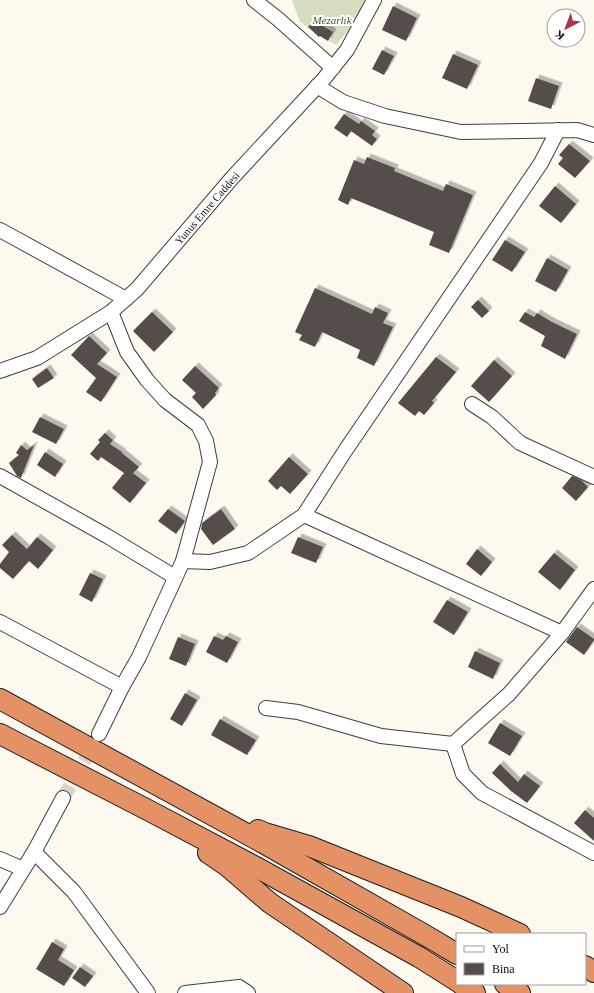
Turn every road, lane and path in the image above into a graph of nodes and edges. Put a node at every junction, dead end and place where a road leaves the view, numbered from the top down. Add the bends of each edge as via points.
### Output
1 (254, 0) edge
2 (374, 0) edge
3 (333, 68) junction
4 (317, 86) junction
5 (558, 130) junction
6 (594, 135) edge
7 (0, 230) edge
8 (126, 299) junction
9 (111, 312) junction
10 (0, 371) edge
11 (472, 404) dead end
12 (0, 476) edge
13 (594, 477) edge
14 (304, 515) junction
15 (183, 561) junction
16 (175, 577) junction
17 (594, 589) edge
18 (0, 622) edge
19 (562, 633) junction
20 (122, 687) junction
21 (0, 699) edge
22 (266, 708) dead end
23 (0, 734) edge
24 (100, 734) tunnel mouth
25 (453, 744) junction
26 (152, 782) junction
27 (63, 798) tunnel mouth
28 (144, 808) junction
29 (34, 852) junction
30 (594, 853) edge
31 (0, 859) edge
32 (23, 869) junction
33 (0, 907) edge
34 (518, 933) edge
35 (456, 953) edge
36 (456, 980) edge
37 (463, 985) edge
38 (507, 985) edge
39 (148, 993) edge
40 (185, 993) edge
41 (248, 993) edge
42 (403, 993) edge
43 (475, 993) edge
44 (520, 993) edge

1 - 3 street
2 - 3 street, Yunus Emre Caddesi via 347,50
3 - 4 street, Yunus Emre Caddesi
4 - 5 street via 344,102 385,116 461,132
4 - 8 street, Yunus Emre Caddesi
5 - 6 street via 577,130
5 - 14 street via 541,163
7 - 8 street
8 - 9 street, Yunus Emre Caddesi
9 - 10 street, Yunus Emre Caddesi via 37,358
9 - 15 street via 127,352 147,380 165,400 198,425 206,441 210,462
11 - 13 street via 492,417 520,443
12 - 16 street
14 - 15 street via 248,553 210,562
14 - 19 street
15 - 16 street
16 - 20 street
17 - 19 street
18 - 20 street
19 - 25 street via 508,694
20 - 24 street
21 - 26 highway
22 - 25 street via 298,712 381,736
23 - 28 highway
25 - 30 street via 463,774 482,793
26 - 34 highway via 265,833 309,846 461,907
26 - 35 highway
27 - 29 street
28 - 36 highway via 412,953
28 - 42 highway via 227,866 270,903
29 - 32 street
29 - 39 street via 74,892
31 - 32 street
32 - 33 street
37 - 43 highway
38 - 44 highway
40 - 41 street via 239,987

